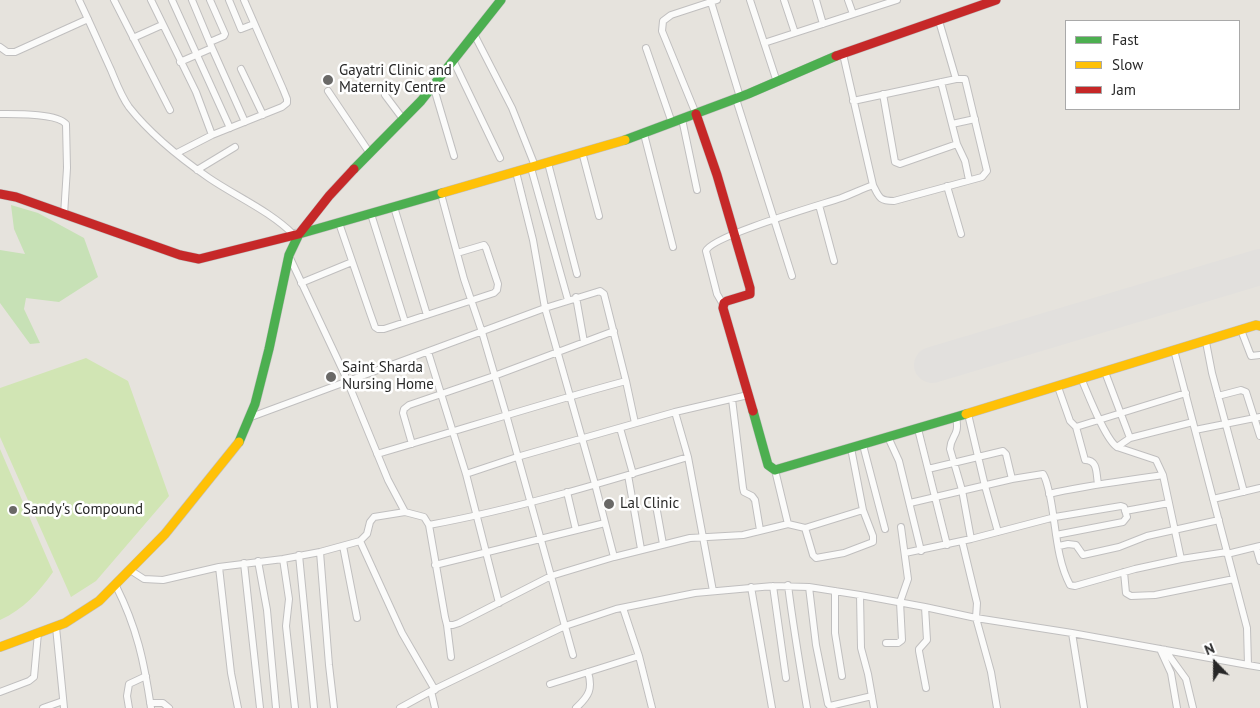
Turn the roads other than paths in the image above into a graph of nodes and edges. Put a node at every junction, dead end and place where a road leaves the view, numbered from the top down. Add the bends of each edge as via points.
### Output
1 (79, 0) edge
2 (114, 0) edge
3 (151, 0) edge
4 (172, 0) edge
5 (192, 0) edge
6 (210, 0) edge
7 (228, 0) edge
8 (244, 0) edge
9 (501, 0) edge
10 (750, 0) edge
11 (784, 0) edge
12 (816, 0) edge
13 (848, 0) edge
14 (897, 0) edge
15 (996, 0) edge
16 (714, 1) edge
17 (883, 2) edge
18 (853, 14) junction
19 (88, 19) junction
20 (939, 21) junction
21 (254, 24) junction
22 (824, 24) junction
23 (162, 25) junction
24 (795, 33) junction
25 (474, 34) junction
26 (133, 38) junction
27 (764, 43) junction
28 (211, 45) junction
29 (0, 47) edge
30 (646, 48) dead end
31 (843, 54) junction
32 (197, 55) junction
33 (454, 60) junction
34 (180, 62) junction
35 (241, 69) dead end
36 (956, 79) junction
37 (778, 82) junction
38 (940, 82) junction
39 (433, 86) junction
40 (328, 91) dead end
41 (883, 94) junction
42 (385, 96) dead end
43 (738, 98) junction
44 (853, 101) junction
45 (170, 110) dead end
46 (0, 114) edge
47 (696, 114) junction
48 (262, 115) junction
49 (403, 119) junction
50 (975, 119) junction
51 (682, 120) junction
52 (245, 122) junction
53 (672, 123) junction
54 (952, 124) junction
55 (230, 128) junction
56 (644, 134) junction
57 (212, 135) junction
58 (957, 144) junction
59 (235, 147) dead end
60 (369, 152) junction
61 (582, 152) junction
62 (176, 154) junction
63 (454, 156) dead end
64 (500, 158) dead end
65 (548, 163) junction
66 (533, 167) junction
67 (198, 170) junction
68 (516, 172) junction
69 (968, 180) junction
70 (873, 185) junction
71 (947, 186) junction
72 (697, 190) dead end
73 (0, 194) edge
74 (441, 194) junction
75 (819, 206) junction
76 (394, 207) junction
77 (370, 214) junction
78 (64, 215) junction
79 (599, 216) dead end
80 (774, 220) junction
81 (338, 223) junction
82 (735, 233) junction
83 (960, 234) dead end
84 (297, 235) junction
85 (673, 247) dead end
86 (457, 253) junction
87 (289, 255) junction
88 (834, 261) dead end
89 (352, 262) junction
90 (577, 274) dead end
91 (792, 276) dead end
92 (301, 283) junction
93 (576, 297) junction
94 (470, 300) junction
95 (568, 300) junction
96 (724, 306) junction
97 (546, 308) junction
98 (427, 315) junction
99 (405, 322) junction
100 (1260, 326) edge
101 (1241, 330) junction
102 (614, 331) junction
103 (482, 332) junction
104 (584, 342) junction
105 (1206, 342) junction
106 (1174, 350) junction
107 (428, 352) junction
108 (557, 352) junction
109 (1260, 355) edge
110 (1105, 372) junction
111 (494, 376) junction
112 (1081, 378) junction
113 (347, 381) junction
114 (626, 381) junction
115 (1058, 387) junction
116 (440, 393) junction
117 (1186, 393) junction
118 (748, 395) junction
119 (1218, 396) junction
120 (570, 397) junction
121 (732, 399) junction
122 (676, 412) junction
123 (1122, 413) junction
124 (506, 414) junction
125 (968, 414) junction
126 (251, 417) junction
127 (956, 417) junction
128 (1257, 418) edge
129 (1099, 420) junction
130 (1193, 422) junction
131 (635, 423) junction
132 (1226, 424) junction
133 (1076, 427) junction
134 (620, 428) junction
135 (918, 429) junction
136 (1195, 430) junction
137 (454, 432) junction
138 (1260, 436) edge
139 (888, 438) junction
140 (1130, 438) junction
141 (582, 440) junction
142 (412, 444) junction
143 (863, 445) junction
144 (1117, 447) junction
145 (852, 448) junction
146 (377, 454) junction
147 (517, 457) junction
148 (688, 457) junction
149 (979, 457) junction
150 (954, 463) junction
151 (928, 469) junction
152 (775, 470) junction
153 (466, 474) junction
154 (630, 474) junction
155 (1163, 475) junction
156 (1012, 478) junction
157 (595, 484) junction
158 (1098, 484) junction
159 (985, 486) junction
160 (1260, 488) edge
161 (962, 490) junction
162 (567, 492) junction
163 (1244, 492) junction
164 (1049, 494) junction
165 (936, 497) junction
166 (1213, 499) junction
167 (655, 500) dead end
168 (531, 502) junction
169 (910, 502) junction
170 (1169, 503) junction
171 (863, 510) junction
172 (1125, 510) junction
173 (405, 512) junction
174 (477, 516) junction
175 (1054, 517) junction
176 (1219, 520) junction
177 (605, 523) junction
178 (788, 524) junction
179 (429, 525) junction
180 (900, 527) dead end
181 (805, 528) junction
182 (885, 529) dead end
183 (576, 530) junction
184 (760, 530) junction
185 (1175, 531) junction
186 (998, 532) junction
187 (1056, 535) junction
188 (704, 536) junction
189 (541, 538) junction
190 (971, 539) junction
191 (360, 541) junction
192 (962, 541) junction
193 (662, 544) junction
194 (947, 545) junction
195 (344, 546) junction
196 (1059, 546) junction
197 (1258, 547) edge
198 (642, 549) junction
199 (921, 551) junction
200 (320, 552) junction
201 (486, 553) junction
202 (905, 553) junction
203 (1227, 553) junction
204 (299, 555) junction
205 (614, 557) junction
206 (283, 558) junction
207 (1181, 559) junction
208 (258, 561) junction
209 (1260, 561) edge
210 (244, 562) junction
211 (435, 565) junction
212 (219, 567) junction
213 (130, 570) junction
214 (1124, 572) junction
215 (551, 576) junction
216 (1234, 579) junction
217 (788, 585) junction
218 (116, 586) junction
219 (773, 586) junction
220 (751, 587) junction
221 (809, 587) junction
222 (713, 591) junction
223 (835, 591) junction
224 (860, 595) junction
225 (900, 602) junction
226 (499, 603) junction
227 (925, 607) junction
228 (623, 608) junction
229 (357, 618) dead end
230 (976, 618) junction
231 (447, 625) junction
232 (565, 626) junction
233 (56, 627) junction
234 (38, 633) junction
235 (1072, 633) junction
236 (886, 644) dead end
237 (0, 647) edge
238 (1162, 649) junction
239 (573, 655) dead end
240 (639, 656) junction
241 (451, 657) dead end
242 (1248, 665) junction
243 (1260, 667) edge
244 (588, 672) junction
245 (146, 676) junction
246 (842, 676) dead end
247 (786, 678) dead end
248 (550, 684) dead end
249 (926, 688) dead end
250 (433, 691) junction
251 (0, 692) edge
252 (872, 696) junction
253 (64, 704) edge
254 (150, 706) edge
255 (43, 708) edge
256 (129, 708) edge
257 (169, 708) edge
258 (238, 708) edge
259 (260, 708) edge
260 (276, 708) edge
261 (295, 708) edge
262 (314, 708) edge
263 (334, 708) edge
264 (400, 708) edge
265 (435, 708) edge
266 (576, 708) edge
267 (652, 708) edge
268 (772, 708) edge
269 (807, 708) edge
270 (874, 708) edge
271 (997, 708) edge
272 (1084, 708) edge
273 (1177, 708) edge
274 (1193, 708) edge

1 - 19 street
2 - 26 street
3 - 23 street
4 - 32 street
5 - 28 street
6 - 28 street via 225,34
7 - 21 street via 241,29
8 - 21 street
9 - 25 main road
10 - 27 street
11 - 24 street
12 - 22 street
13 - 18 street
14 - 17 street
15 - 20 main road
16 - 43 street
16 - 47 street via 671,15 663,21 662,31
17 - 18 street
18 - 22 street
19 - 29 street via 15,52 7,52
19 - 62 street via 128,106
20 - 31 main road
20 - 36 street
21 - 48 street via 287,99 285,105
22 - 24 street
23 - 26 street
23 - 34 street
24 - 27 street
25 - 33 main road
25 - 66 street via 512,108
26 - 45 street
27 - 37 street
28 - 32 street
28 - 52 street
30 - 53 street
31 - 37 main road
31 - 44 street
32 - 34 street
32 - 55 street
33 - 39 main road
33 - 64 street
34 - 57 street via 196,92
35 - 48 street
36 - 38 street
36 - 50 street via 964,79
37 - 43 main road
38 - 41 street
38 - 54 street
39 - 49 main road
39 - 63 street
40 - 60 street
41 - 44 street
41 - 58 street via 895,162 900,164
42 - 49 street
43 - 47 main road
43 - 80 street
44 - 70 street
46 - 78 street via 36,116 61,120 66,124
47 - 51 main road
47 - 82 main road
48 - 52 street
49 - 60 main road
50 - 54 street
50 - 69 street via 987,171 982,177
51 - 53 main road
51 - 72 street
52 - 55 street
53 - 56 main road
54 - 58 street
55 - 57 street
56 - 61 main road
56 - 85 street
57 - 62 street
58 - 69 street via 965,161
59 - 67 street
60 - 84 main road
61 - 65 main road
61 - 79 street
62 - 67 street
65 - 66 main road
65 - 90 street
66 - 68 main road
66 - 95 street
67 - 84 street
68 - 74 main road
68 - 97 street
69 - 71 street
70 - 71 street via 884,201
70 - 75 street
71 - 83 street
73 - 78 main road
74 - 76 main road
74 - 86 street
75 - 80 street
75 - 88 street
76 - 77 main road
76 - 98 street
77 - 81 main road
77 - 99 street
78 - 84 main road via 199,259
80 - 82 street
80 - 91 street
81 - 84 main road
81 - 89 street
82 - 96 main road via 750,294
82 - 96 street via 706,248 717,294
84 - 87 main road
86 - 94 street
86 - 94 street via 484,245 498,284 494,293
87 - 92 street
87 - 126 main road
89 - 92 street
89 - 99 street via 375,327 384,329
92 - 113 street
93 - 95 street
93 - 102 street via 600,291 604,294
93 - 104 street
94 - 98 street
94 - 103 street
95 - 97 street
96 - 118 main road
97 - 103 street
97 - 108 street
98 - 99 street
100 - 101 main road
101 - 105 main road
101 - 109 street via 1249,354 1253,357
102 - 104 street
102 - 114 street
103 - 107 street
103 - 111 street
104 - 108 street
105 - 106 main road
105 - 119 street
106 - 110 main road
106 - 117 street
107 - 113 street
107 - 116 street
108 - 111 street
108 - 120 street
110 - 112 main road
110 - 123 street
111 - 116 street
111 - 124 street
112 - 115 main road
112 - 129 street
113 - 126 street
113 - 146 street
114 - 120 street
114 - 131 street
115 - 125 main road
115 - 133 street via 1070,421
116 - 137 street
116 - 142 street via 404,409
117 - 123 street
117 - 130 street
118 - 121 street
118 - 152 main road via 768,465
119 - 128 street via 1241,390 1246,392
119 - 132 street
120 - 124 street
120 - 141 street
121 - 122 street
121 - 184 street via 743,488 755,500
122 - 131 street
122 - 148 street
123 - 129 street
123 - 140 street
124 - 137 street
124 - 147 street
125 - 127 main road
125 - 149 street
126 - 213 main road via 239,442 165,534
127 - 135 main road
127 - 150 street via 958,429 950,444
128 - 132 street
128 - 138 street
129 - 133 street
129 - 144 street
130 - 136 street
130 - 140 street
131 - 134 street
132 - 136 street
132 - 163 street
133 - 158 street via 1084,458 1094,462
134 - 141 street
134 - 154 street
135 - 139 main road
135 - 151 street
136 - 166 street
137 - 142 street
137 - 153 street
139 - 143 main road
139 - 169 street via 899,461
140 - 144 street
141 - 147 street
141 - 157 street
142 - 146 street
143 - 145 main road
143 - 182 street
144 - 155 street via 1156,460
145 - 152 main road
145 - 171 street
146 - 173 street
147 - 153 street
147 - 168 street
148 - 154 street
148 - 188 street
149 - 150 street
149 - 156 street via 1004,452
149 - 159 street
150 - 151 street
150 - 161 street
151 - 165 street
152 - 178 street
153 - 174 street
154 - 157 street
154 - 198 street
155 - 158 street
155 - 170 street
156 - 159 street
156 - 164 street via 1042,474
157 - 162 street
157 - 177 street
158 - 164 street
159 - 161 street
159 - 186 street
160 - 163 street
161 - 165 street
161 - 190 street
162 - 168 street
162 - 183 street
163 - 166 street
164 - 175 street
165 - 169 street
165 - 194 street
166 - 176 street
167 - 193 street
168 - 174 street
168 - 189 street
169 - 199 street
170 - 172 street
170 - 185 street
171 - 181 street
171 - 181 street via 874,541 844,553 815,558
172 - 175 street via 1121,506
172 - 187 street via 1127,519 1123,522
173 - 179 street via 424,517
173 - 191 street via 374,517 367,534
174 - 179 street
174 - 201 street
175 - 186 street
175 - 187 street
176 - 185 street
176 - 203 street
177 - 183 street
177 - 205 street
178 - 181 street
178 - 184 street
179 - 211 street
180 - 202 street
183 - 189 street
184 - 188 street via 743,535
185 - 196 street via 1083,555 1076,545
185 - 207 street
186 - 190 street
187 - 196 street
188 - 193 street
188 - 222 street
189 - 201 street
189 - 215 street
190 - 192 street
191 - 195 street
191 - 250 street
192 - 194 street
192 - 230 street via 977,603
193 - 198 street
194 - 199 street
195 - 200 street
195 - 229 street
196 - 214 street via 1068,584 1072,586
197 - 203 street
197 - 209 street
198 - 205 street
199 - 202 street
200 - 204 street
200 - 263 street
201 - 211 street
201 - 226 street
202 - 225 street via 908,579
203 - 207 street
203 - 216 street
204 - 206 street
204 - 262 street
205 - 215 street
206 - 208 street
206 - 261 street via 289,599 286,626
207 - 214 street
208 - 210 street
208 - 260 street via 267,610
210 - 212 street
210 - 259 street
211 - 231 street
212 - 213 street via 153,581 144,580
212 - 258 street
213 - 218 main road
214 - 216 street via 1126,593 1131,596 1155,595
215 - 226 street
215 - 232 street
216 - 242 street via 1247,628
217 - 219 street
217 - 221 street
217 - 269 street
218 - 233 main road via 99,601
218 - 245 street via 139,644
219 - 220 street
219 - 247 street
220 - 222 street
220 - 268 street
221 - 223 street
221 - 252 street via 828,704
222 - 228 street
223 - 224 street
223 - 246 street via 834,612
224 - 225 street
224 - 252 street via 861,648
225 - 227 street
225 - 236 street via 901,642
226 - 231 street via 453,626
227 - 230 street
227 - 249 street via 927,640 919,651
228 - 232 street
228 - 240 street
230 - 235 street
230 - 271 street via 989,662
231 - 241 street
232 - 239 street
232 - 250 street
233 - 234 main road
233 - 253 street
234 - 237 main road
234 - 251 street via 34,676
235 - 238 street
235 - 272 street
238 - 242 street
238 - 273 street via 1171,673
238 - 274 street via 1186,678
240 - 244 street
240 - 267 street
242 - 243 street
244 - 248 street
244 - 266 street via 591,688
245 - 254 street
245 - 256 street via 129,684
250 - 264 street
250 - 265 street
252 - 270 street
253 - 255 street
254 - 257 street via 163,703

